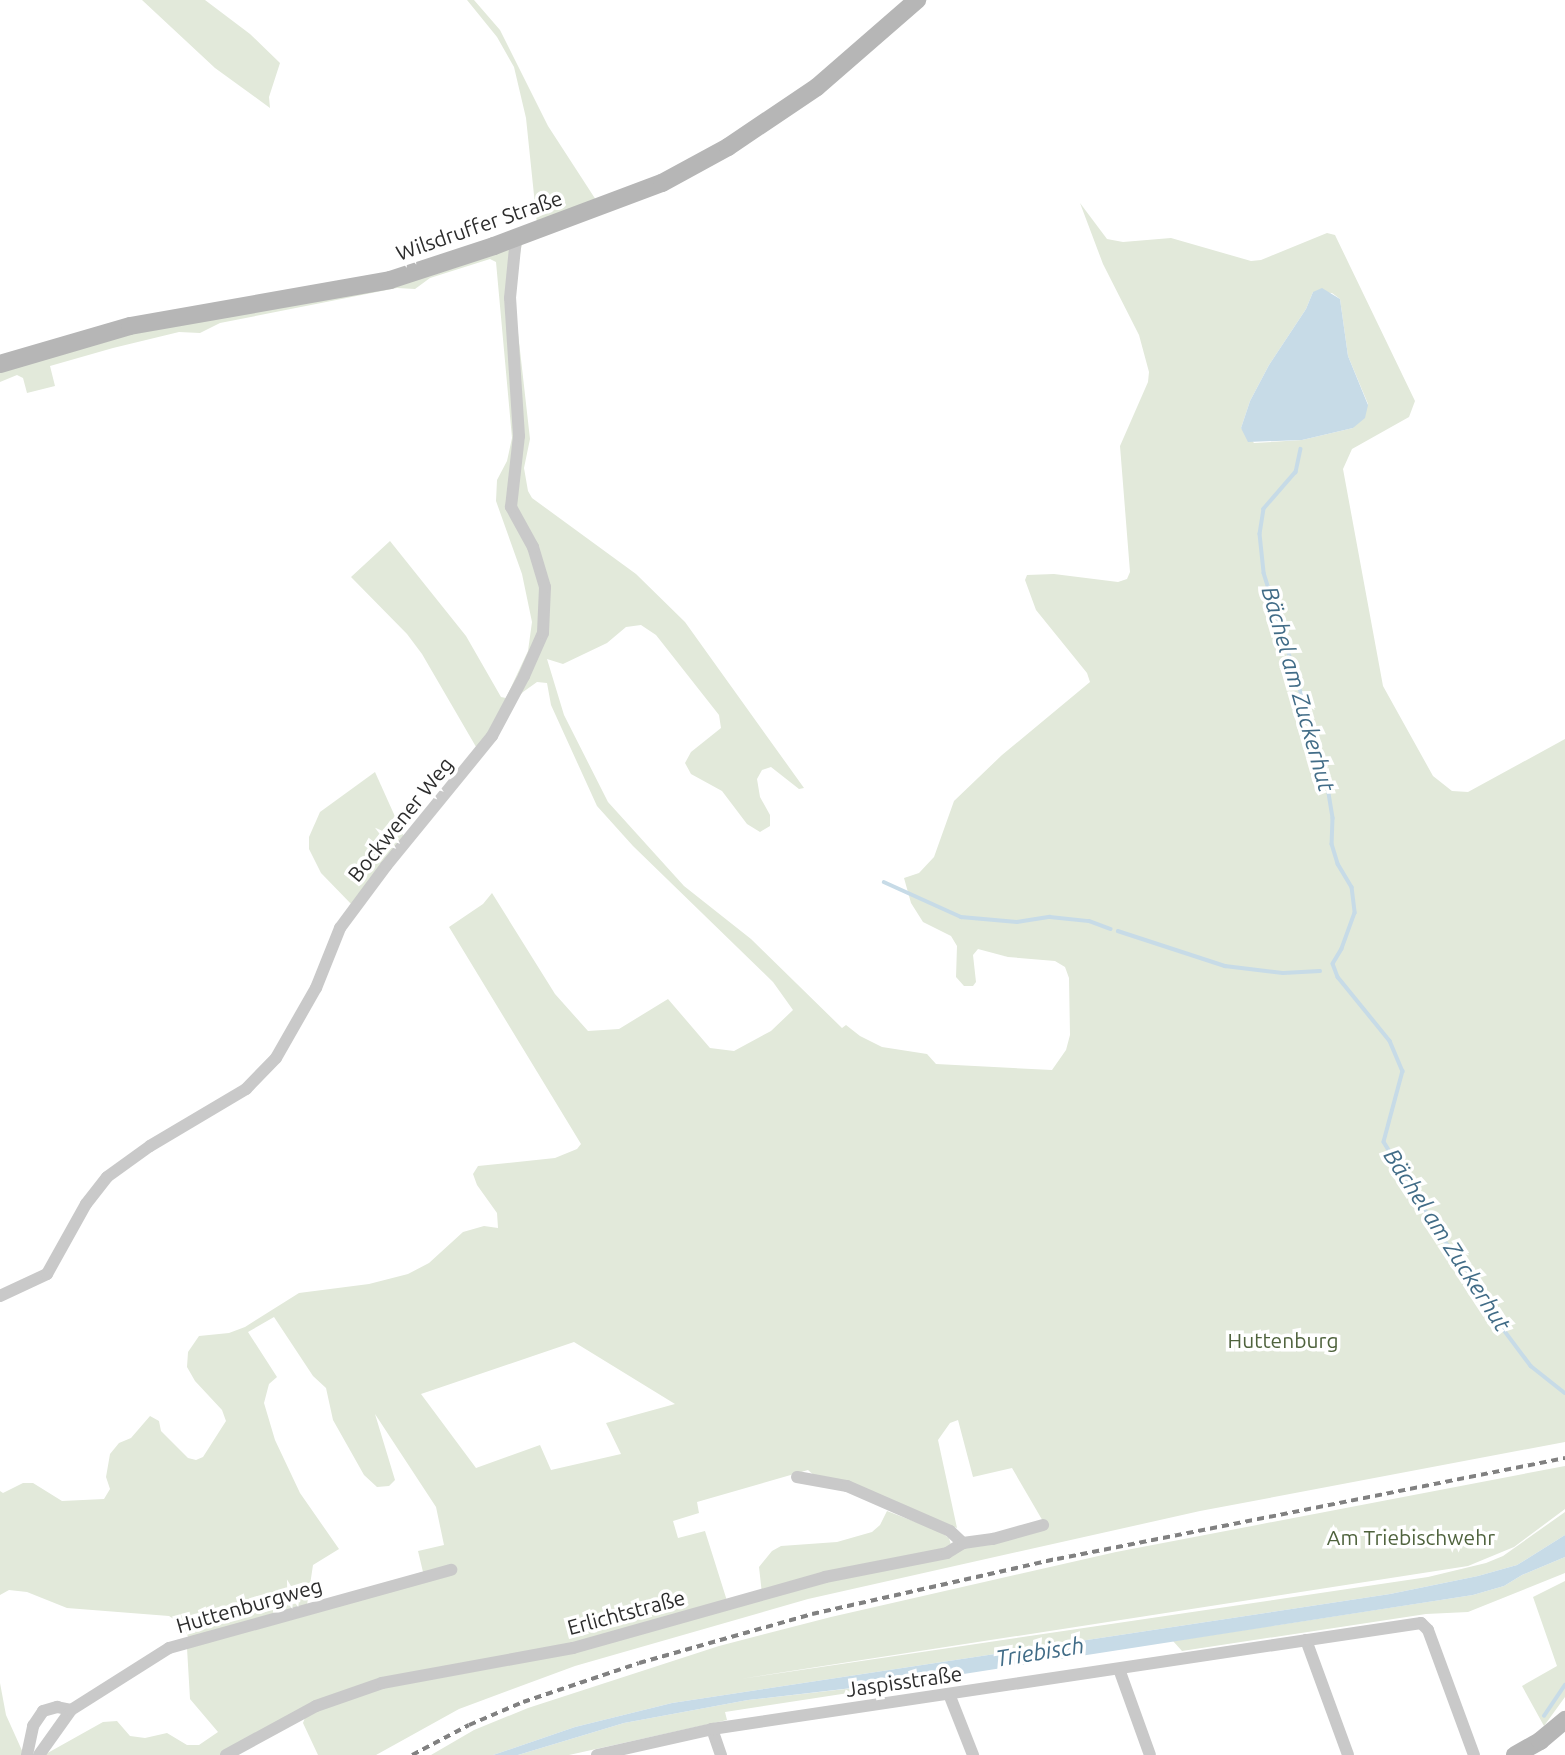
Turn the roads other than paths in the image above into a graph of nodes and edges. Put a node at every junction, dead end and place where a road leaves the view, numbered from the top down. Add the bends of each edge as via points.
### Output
1 (917, 0) edge
2 (516, 238) junction
3 (0, 364) edge
4 (0, 1296) edge
5 (797, 1477) dead end
6 (1043, 1525) dead end
7 (963, 1543) junction
8 (451, 1570) dead end
9 (1306, 1640) junction
10 (1119, 1669) junction
11 (950, 1694) junction
12 (71, 1710) junction
13 (1565, 1720) edge
14 (712, 1729) junction
15 (27, 1755) edge
16 (39, 1755) edge
17 (226, 1755) edge
18 (597, 1755) edge
19 (721, 1755) edge
20 (973, 1755) edge
21 (1150, 1755) edge
22 (1348, 1755) edge
23 (1474, 1755) edge
24 (1515, 1755) edge

1 - 2 main road, Wilsdruffer Straße via 817,87 718,154 662,183
2 - 3 main road, Wilsdruffer Straße via 390,281 130,326
2 - 4 street, Bockwener Weg via 510,298 519,436 511,507 533,547 545,587 543,633 524,676 492,736 340,928 316,988 276,1058 246,1088 107,1177 47,1274
5 - 7 street via 847,1486 950,1531
6 - 7 street, Erlichtstraße
7 - 17 street, Erlichtstraße via 947,1553 825,1577 573,1648 382,1683 316,1706
8 - 12 street, Huttenburgweg via 169,1648
9 - 10 street, Jaspisstraße
9 - 22 street
9 - 23 street, Jaspisstraße via 1425,1625
10 - 11 street, Jaspisstraße
10 - 21 street
11 - 14 street, Jaspisstraße
11 - 20 street
12 - 15 street, Huttenburgweg via 43,1711 33,1726
12 - 16 street, Huttenburgweg
13 - 24 main road
14 - 18 street, Jaspisstraße
14 - 19 street

